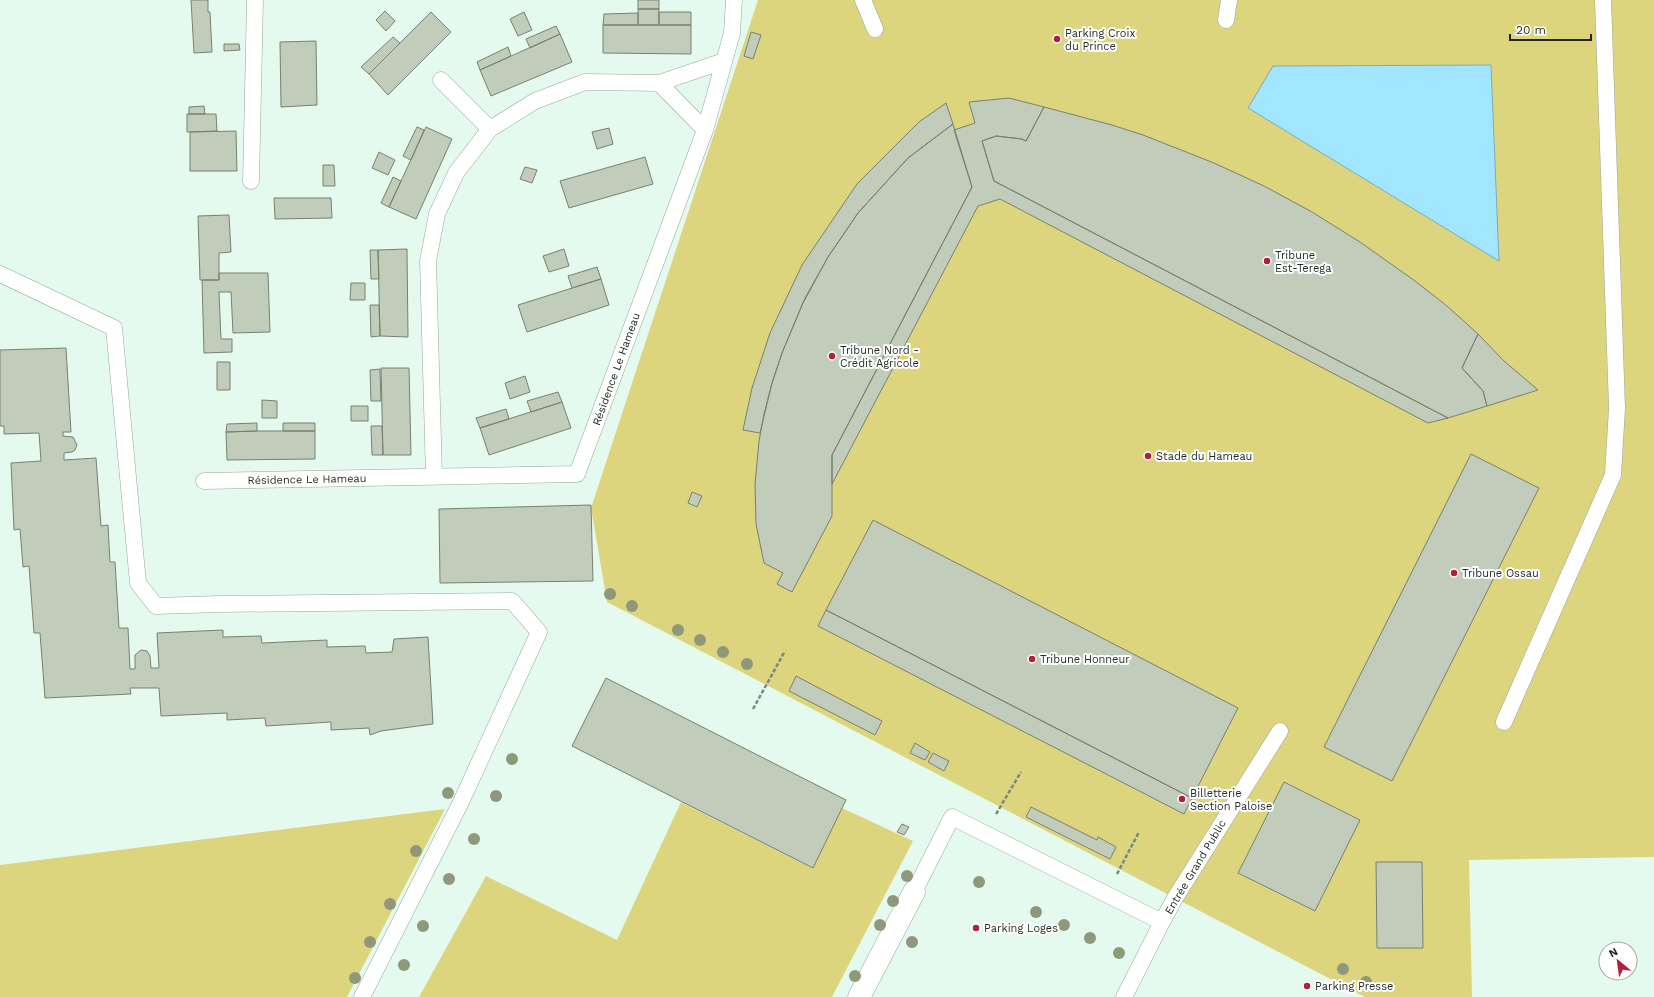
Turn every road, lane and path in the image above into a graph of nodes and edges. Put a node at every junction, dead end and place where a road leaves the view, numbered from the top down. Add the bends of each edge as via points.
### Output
1 (255, 0) edge
2 (734, 0) edge
3 (862, 0) edge
4 (1229, 0) edge
5 (1603, 0) edge
6 (1226, 20) dead end
7 (875, 29) dead end
8 (724, 62) junction
9 (441, 80) dead end
10 (659, 83) junction
11 (490, 129) junction
12 (704, 130) junction
13 (251, 181) dead end
14 (0, 274) edge
15 (434, 477) junction
16 (204, 481) dead end
17 (785, 651) dead end
18 (753, 709) dead end
19 (1504, 722) dead end
20 (1280, 731) dead end
21 (1021, 772) dead end
22 (1139, 832) dead end
23 (985, 834) junction
24 (914, 892) joint
25 (1105, 893) junction
26 (1162, 922) junction
27 (362, 997) edge
28 (859, 997) edge
29 (1124, 997) edge

1 - 13 lane
2 - 8 lane, Résidence Le Hameau via 732,33
3 - 7 lane
4 - 6 lane
5 - 19 lane via 1617,408 1613,474
8 - 10 lane
8 - 12 lane, Résidence Le Hameau
9 - 11 lane
10 - 11 lane via 585,82 535,101
10 - 12 lane
11 - 15 lane via 456,174 437,214 428,260
12 - 15 lane, Résidence Le Hameau via 577,474
14 - 27 lane via 114,328 138,583 156,606 512,601 539,632 461,802
15 - 16 lane, Résidence Le Hameau
17 - 18 path
20 - 26 lane, Entrée Grand Public
21 - 23 path
22 - 25 path
23 - 24 lane via 952,817
23 - 25 lane
24 - 28 street
25 - 26 lane
26 - 29 lane, Entrée Grand Public

